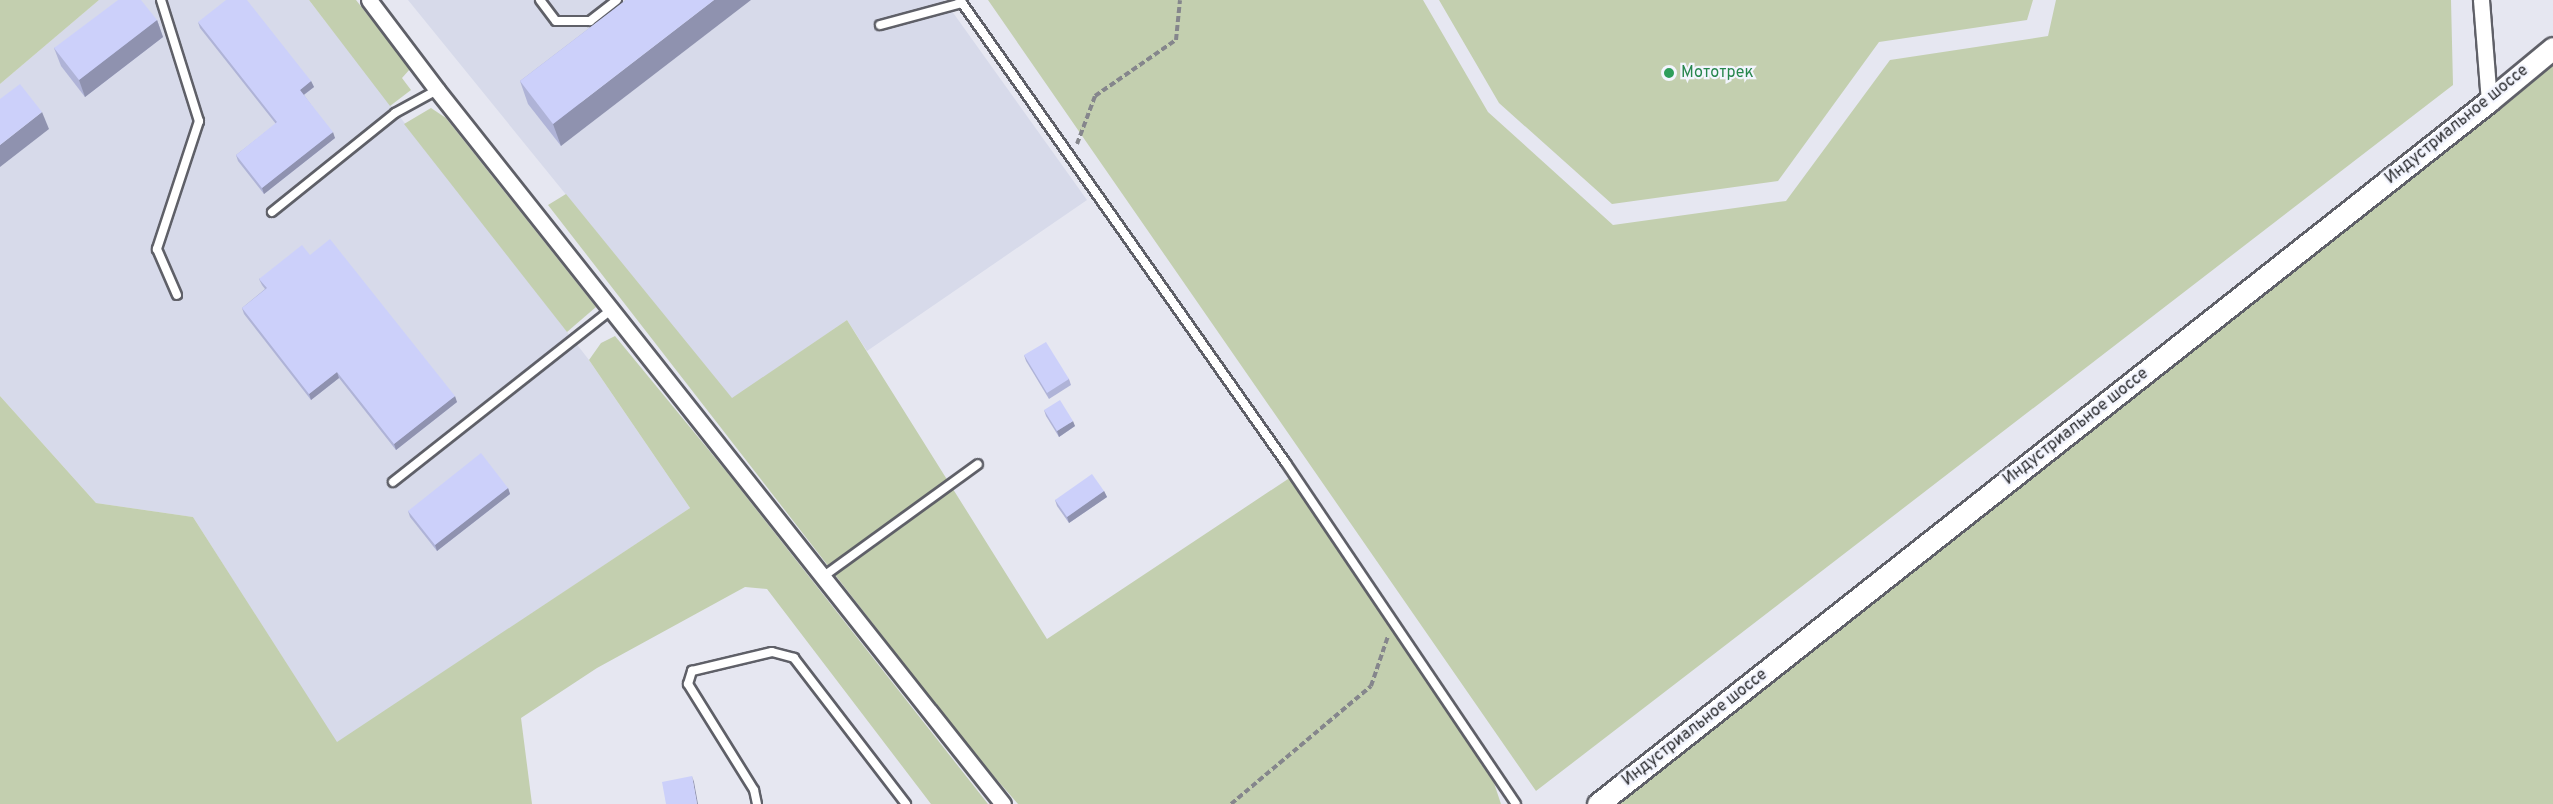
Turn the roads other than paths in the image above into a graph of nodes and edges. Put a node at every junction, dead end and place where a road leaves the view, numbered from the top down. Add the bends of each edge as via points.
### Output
1 (161, 0) edge
2 (369, 0) edge
3 (540, 0) edge
4 (617, 0) edge
5 (2481, 0) edge
6 (961, 1) edge
7 (880, 25) dead end
8 (2553, 48) edge
9 (437, 90) junction
10 (2489, 101) junction
11 (272, 212) dead end
12 (177, 295) dead end
13 (612, 309) junction
14 (978, 464) dead end
15 (393, 482) dead end
16 (824, 576) junction
17 (757, 804) edge
18 (906, 804) edge
19 (1003, 804) edge
20 (1516, 804) edge
21 (1598, 804) edge

1 - 12 lane via 199,121 157,249
2 - 9 street
3 - 4 lane via 556,21 590,21
5 - 10 street
6 - 7 lane
6 - 20 lane via 1286,463
8 - 10 main road, Индустриальное шоссе
9 - 11 lane via 395,113
9 - 13 street
10 - 21 main road, Индустриальное шоссе
13 - 15 lane
13 - 16 street
14 - 16 lane
16 - 19 street
17 - 18 lane via 754,790 688,684 692,671 772,652 794,658

